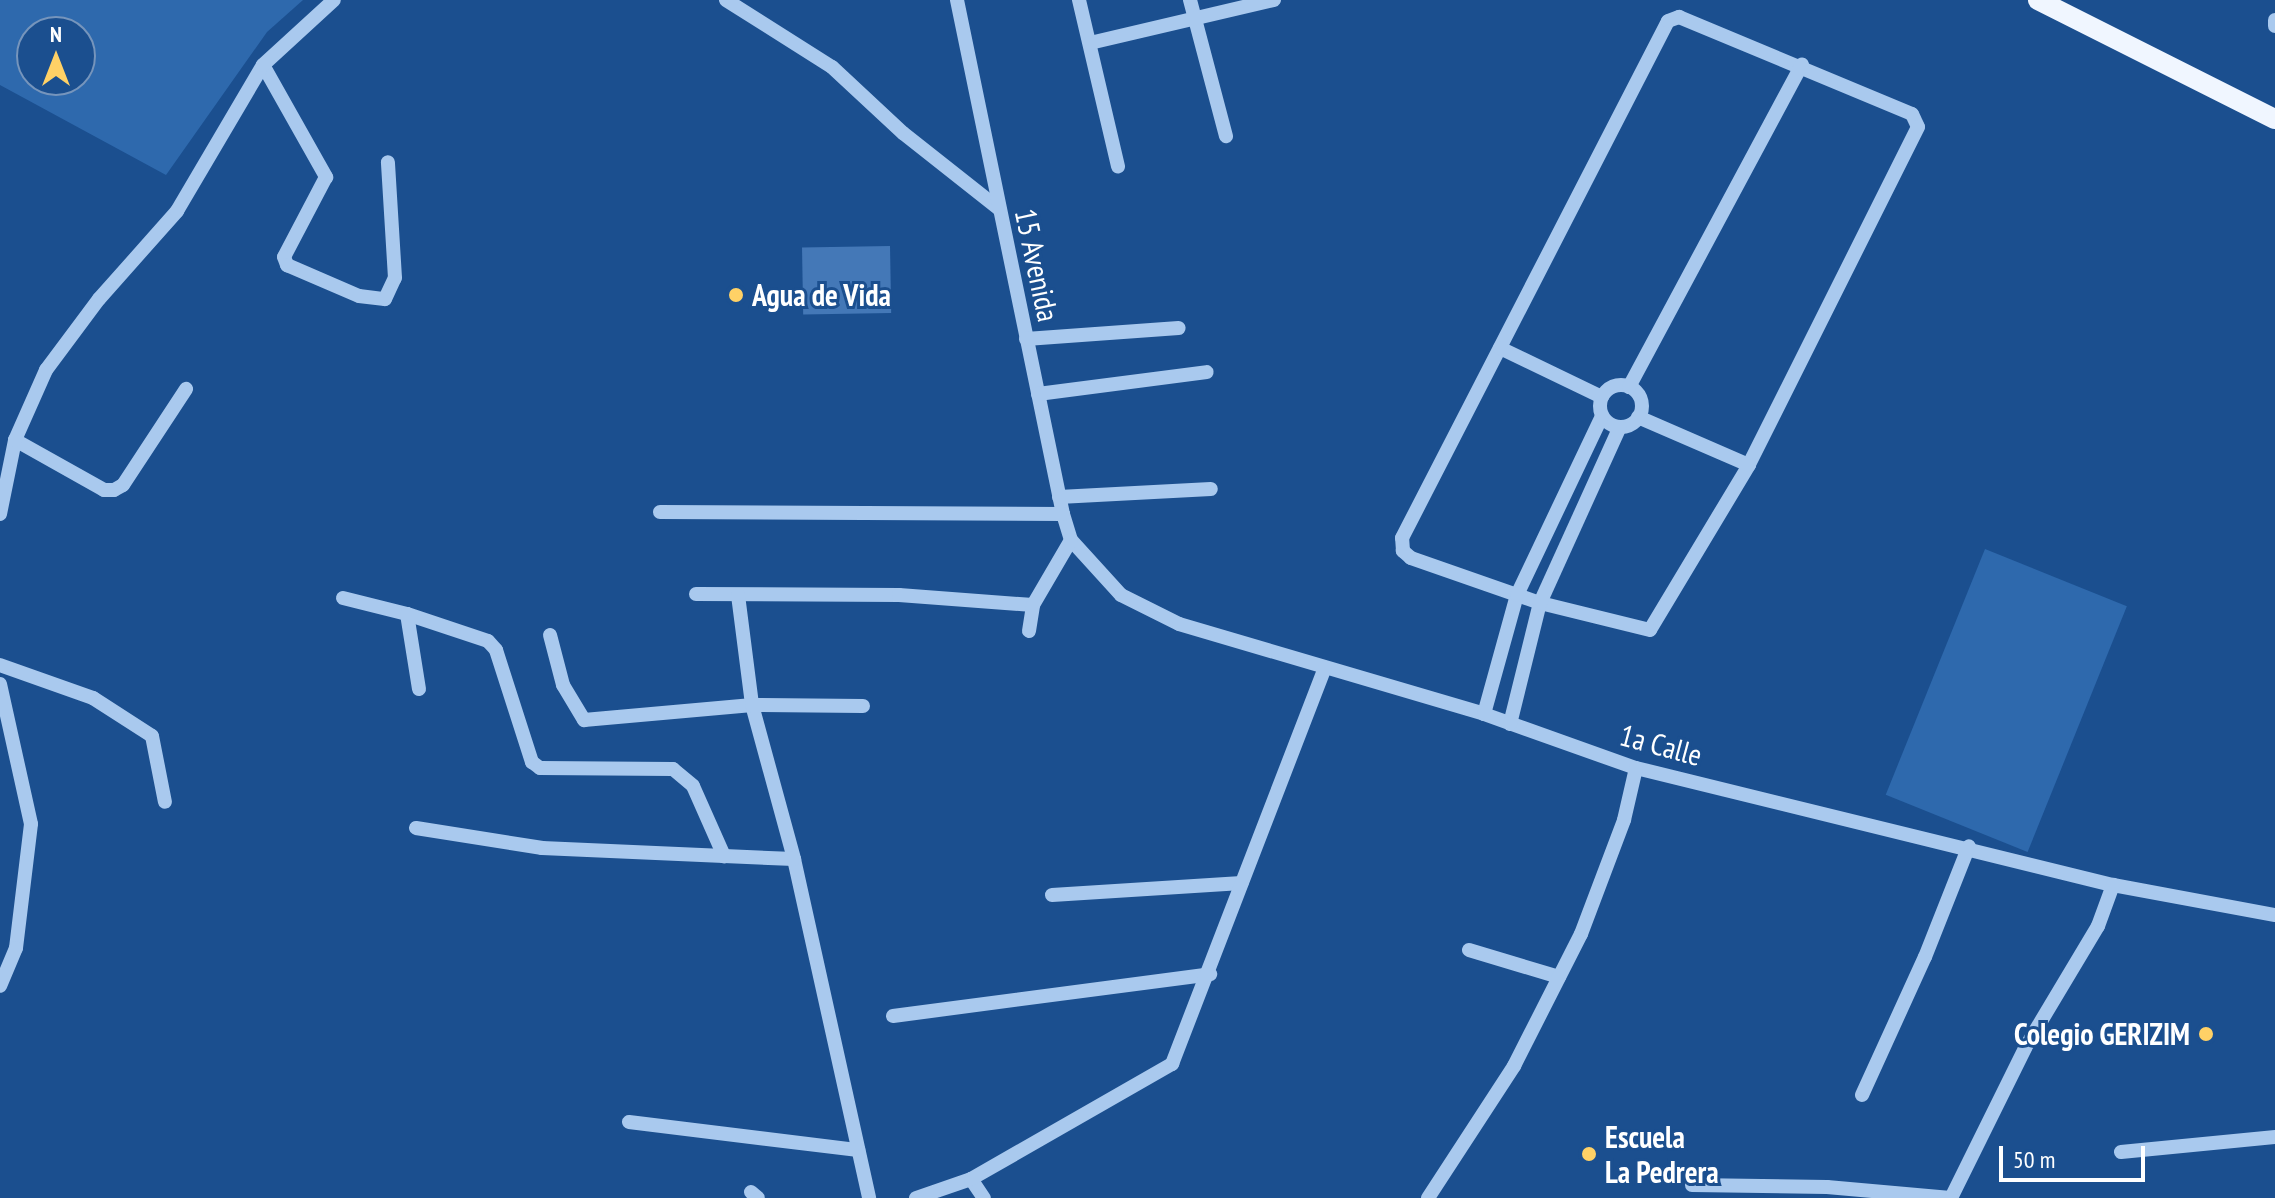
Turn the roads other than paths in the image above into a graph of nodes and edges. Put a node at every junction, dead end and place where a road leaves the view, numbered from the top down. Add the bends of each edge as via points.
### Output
1 (334, 0) edge
2 (726, 0) edge
3 (957, 0) edge
4 (1079, 0) edge
5 (1190, 0) edge
6 (1274, 0) edge
7 (2038, 0) edge
8 (1195, 21) junction
9 (1090, 43) junction
10 (263, 65) junction
11 (1802, 65) junction
12 (2275, 119) edge
13 (1226, 136) dead end
14 (388, 162) dead end
15 (1118, 166) dead end
16 (998, 208) junction
17 (1179, 328) dead end
18 (1026, 339) junction
19 (1500, 348) junction
20 (1207, 372) dead end
21 (1629, 387) junction
22 (186, 389) dead end
23 (1038, 394) junction
24 (1602, 397) junction
25 (1602, 416) junction
26 (1638, 417) junction
27 (1620, 427) junction
28 (15, 440) junction
29 (1749, 465) junction
30 (1211, 489) dead end
31 (1059, 497) junction
32 (660, 512) dead end
33 (0, 514) edge
34 (1063, 514) junction
35 (1071, 540) junction
36 (696, 594) dead end
37 (738, 595) junction
38 (1517, 595) junction
39 (343, 598) dead end
40 (1540, 603) junction
41 (1033, 605) junction
42 (407, 614) junction
43 (1029, 631) dead end
44 (550, 635) dead end
45 (0, 665) edge
46 (1325, 667) junction
47 (0, 684) edge
48 (419, 689) dead end
49 (752, 705) junction
50 (863, 706) dead end
51 (1484, 714) junction
52 (1510, 724) junction
53 (1636, 768) junction
54 (165, 802) dead end
55 (416, 828) dead end
56 (1969, 846) junction
57 (724, 856) junction
58 (794, 859) junction
59 (1242, 883) junction
60 (2113, 885) junction
61 (1052, 895) dead end
62 (2275, 915) edge
63 (1469, 950) dead end
64 (1210, 974) junction
65 (1559, 977) junction
66 (0, 986) edge
67 (893, 1016) dead end
68 (1862, 1095) dead end
69 (629, 1122) dead end
70 (2275, 1137) edge
71 (858, 1150) junction
72 (2121, 1152) dead end
73 (971, 1179) junction
74 (1692, 1185) dead end
75 (869, 1198) edge
76 (916, 1198) edge
77 (984, 1198) edge
78 (1428, 1198) edge
79 (1951, 1198) edge

1 - 10 street
2 - 16 street via 832,67 903,133
3 - 16 street, 15 Avenida
4 - 9 street
5 - 8 street
6 - 8 street
7 - 12 main road
8 - 9 street
8 - 13 street
9 - 15 street
10 - 14 street via 326,177 284,257 287,265 359,296 385,299 395,278
10 - 28 street via 177,211 99,299 46,370
11 - 19 street via 1693,19 1668,21
11 - 21 street
11 - 29 street via 1912,114 1918,127
16 - 18 street, 15 Avenida
17 - 18 street
18 - 23 street, 15 Avenida
19 - 24 street
19 - 38 street via 1402,538 1403,551 1411,558
20 - 23 street
21 - 24 street via 1616,386
21 - 26 street via 1641,404
22 - 28 street via 123,485 114,490 104,490
23 - 31 street, 15 Avenida
24 - 25 street
25 - 27 street
25 - 38 street
26 - 27 street
26 - 29 street
27 - 40 street
28 - 33 street
29 - 40 street via 1650,630
30 - 31 street
31 - 34 street, 15 Avenida
32 - 34 street
34 - 35 street, 15 Avenida
35 - 41 street
35 - 46 street, 1a Calle via 1121,595 1179,624
36 - 37 street
37 - 41 street via 899,595
37 - 49 street
38 - 40 street
38 - 51 street
39 - 42 street
40 - 52 street
41 - 43 street
42 - 48 street
42 - 57 street via 488,641 532,762 540,768 684,773
44 - 49 street via 563,685 584,720
45 - 54 street via 93,698 152,736
46 - 51 street, 1a Calle
46 - 59 street
47 - 66 street via 31,824 16,948
49 - 50 street
49 - 58 street
51 - 52 street, 1a Calle
52 - 53 street, 1a Calle
53 - 56 street, 1a Calle
53 - 65 street via 1619,835
55 - 57 street via 542,848
56 - 60 street, 1a Calle
56 - 68 street
57 - 58 street
58 - 71 street
59 - 61 street
59 - 64 street
60 - 62 street, 1a Calle
60 - 79 street via 2098,926 2025,1048
63 - 65 street
64 - 67 street
64 - 73 street via 1166,1069
65 - 78 street via 1514,1066
69 - 71 street
70 - 72 street
71 - 75 street
73 - 76 street
73 - 77 street
74 - 79 street via 1827,1187

